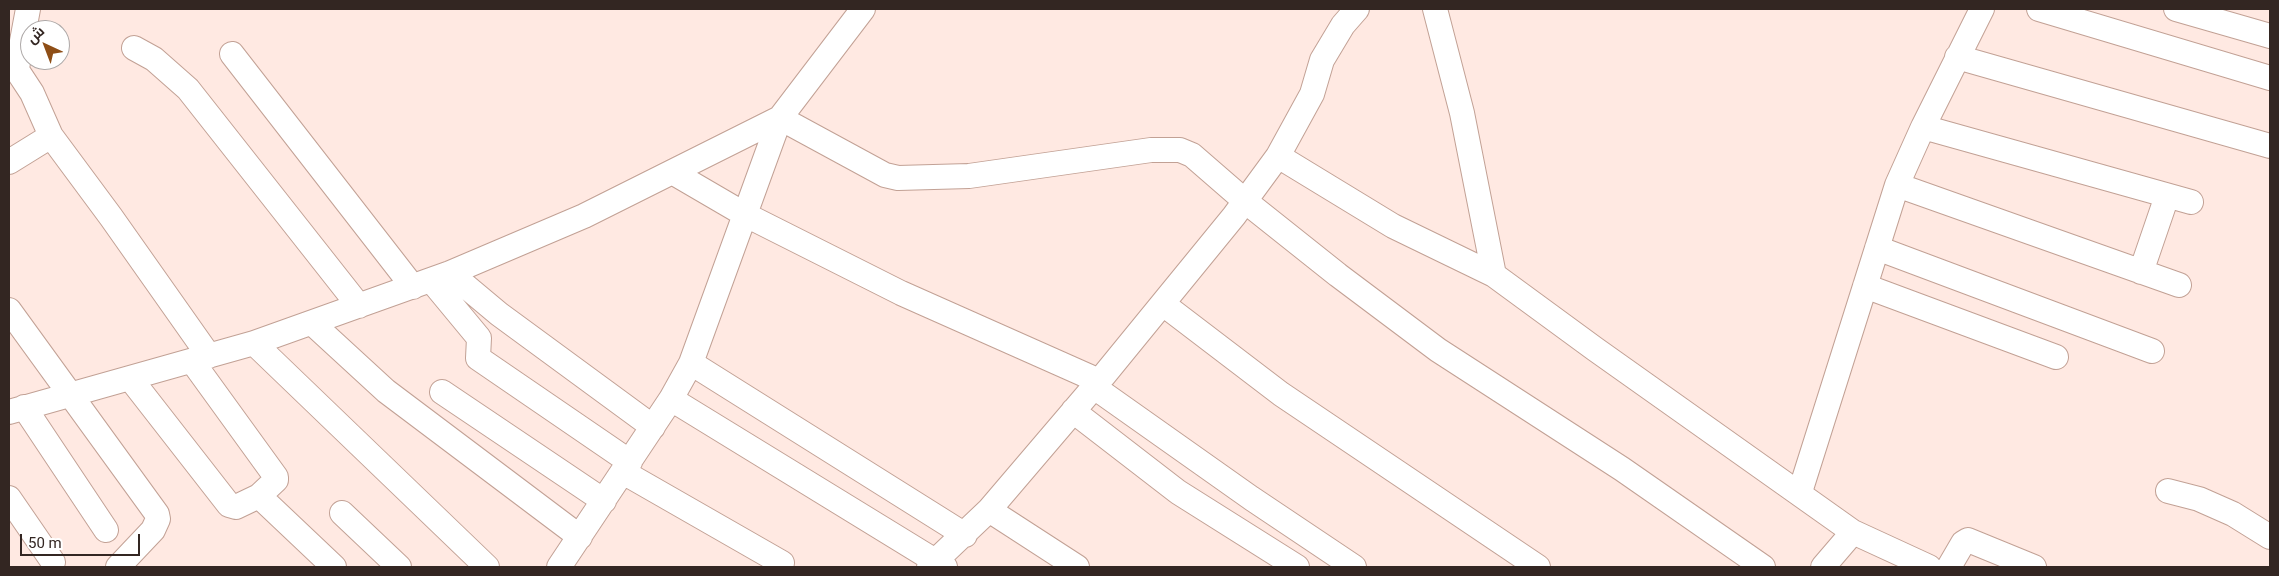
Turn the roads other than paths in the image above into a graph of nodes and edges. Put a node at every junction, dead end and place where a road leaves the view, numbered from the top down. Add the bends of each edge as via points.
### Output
1 (28, 9) edge
2 (864, 9) edge
3 (1357, 9) edge
4 (1435, 9) edge
5 (1982, 9) edge
6 (2039, 9) edge
7 (2176, 9) edge
8 (2270, 36) edge
9 (134, 48) dead end
10 (232, 54) dead end
11 (1958, 57) junction
12 (13, 63) edge
13 (2270, 78) edge
14 (780, 118) junction
15 (1923, 127) junction
16 (50, 136) junction
17 (2270, 146) edge
18 (1278, 156) junction
19 (9, 162) edge
20 (672, 172) junction
21 (1897, 185) junction
22 (2167, 196) junction
23 (1245, 201) junction
24 (2191, 202) dead end
25 (744, 214) junction
26 (1877, 248) junction
27 (2141, 272) junction
28 (1494, 274) junction
29 (432, 280) junction
30 (2179, 285) dead end
31 (1865, 286) junction
32 (1163, 304) junction
33 (359, 306) junction
34 (9, 310) edge
35 (312, 323) junction
36 (254, 343) junction
37 (2152, 351) dead end
38 (2056, 357) dead end
39 (201, 358) junction
40 (691, 363) junction
41 (130, 378) junction
42 (1097, 384) junction
43 (442, 392) dead end
44 (71, 394) junction
45 (672, 399) junction
46 (16, 410) edge
47 (1073, 411) junction
48 (653, 427) junction
49 (626, 467) junction
50 (2168, 490) dead end
51 (1800, 492) junction
52 (259, 496) junction
53 (9, 498) edge
54 (604, 501) junction
55 (989, 510) junction
56 (342, 513) dead end
57 (106, 530) dead end
58 (1853, 532) junction
59 (965, 535) junction
60 (580, 538) junction
61 (2270, 538) edge
62 (53, 562) dead end
63 (782, 563) dead end
64 (936, 565) edge
65 (1831, 565) edge
66 (118, 567) edge
67 (334, 567) edge
68 (399, 567) edge
69 (487, 567) edge
70 (559, 567) edge
71 (1077, 567) edge
72 (1297, 567) edge
73 (1354, 567) edge
74 (1538, 567) edge
75 (1763, 567) edge
76 (1929, 567) edge
77 (1949, 567) edge
78 (2034, 567) edge

1 - 12 street
2 - 14 street
3 - 18 street via 1322,60 1312,94
4 - 28 street via 1462,113
5 - 11 street
6 - 13 street
7 - 8 street
9 - 33 street via 154,59 188,89
10 - 29 street
11 - 15 street
11 - 17 street
12 - 16 street via 32,93
14 - 20 street
14 - 23 street via 886,176 898,178 969,176 1151,150 1180,150 1192,156
14 - 25 street
15 - 21 street
15 - 22 street
16 - 19 street
16 - 39 street
18 - 23 street
18 - 28 street via 1393,226
20 - 25 street
20 - 29 street via 584,216
21 - 26 street
21 - 27 street
22 - 24 street
22 - 27 street
23 - 32 street
23 - 75 street via 1438,350 1622,469
25 - 40 street
25 - 42 street via 901,293
26 - 31 street
26 - 37 street
27 - 30 street
28 - 51 street
29 - 33 street
29 - 48 street via 499,314
29 - 49 street via 479,338 478,358
31 - 38 street
31 - 51 street
32 - 42 street
32 - 74 street via 1281,394
33 - 35 street
34 - 44 street
35 - 36 street
35 - 60 street via 386,391
36 - 39 street
36 - 69 street
39 - 41 street
39 - 52 street via 276,477
40 - 45 street
40 - 59 street
41 - 44 street
41 - 52 street via 229,505 236,507
42 - 47 street
42 - 73 street via 1250,498
43 - 54 street
44 - 46 street
44 - 66 street via 158,514 153,530
45 - 48 street
45 - 64 street
46 - 57 street
47 - 55 street
47 - 72 street via 1178,492
48 - 49 street
49 - 54 street
49 - 63 street
50 - 61 street via 2233,514
51 - 58 street
52 - 67 street
53 - 62 street
54 - 60 street
55 - 59 street
55 - 71 street
56 - 68 street
58 - 65 street
58 - 76 street
59 - 64 street
60 - 70 street
77 - 78 street via 1968,540

